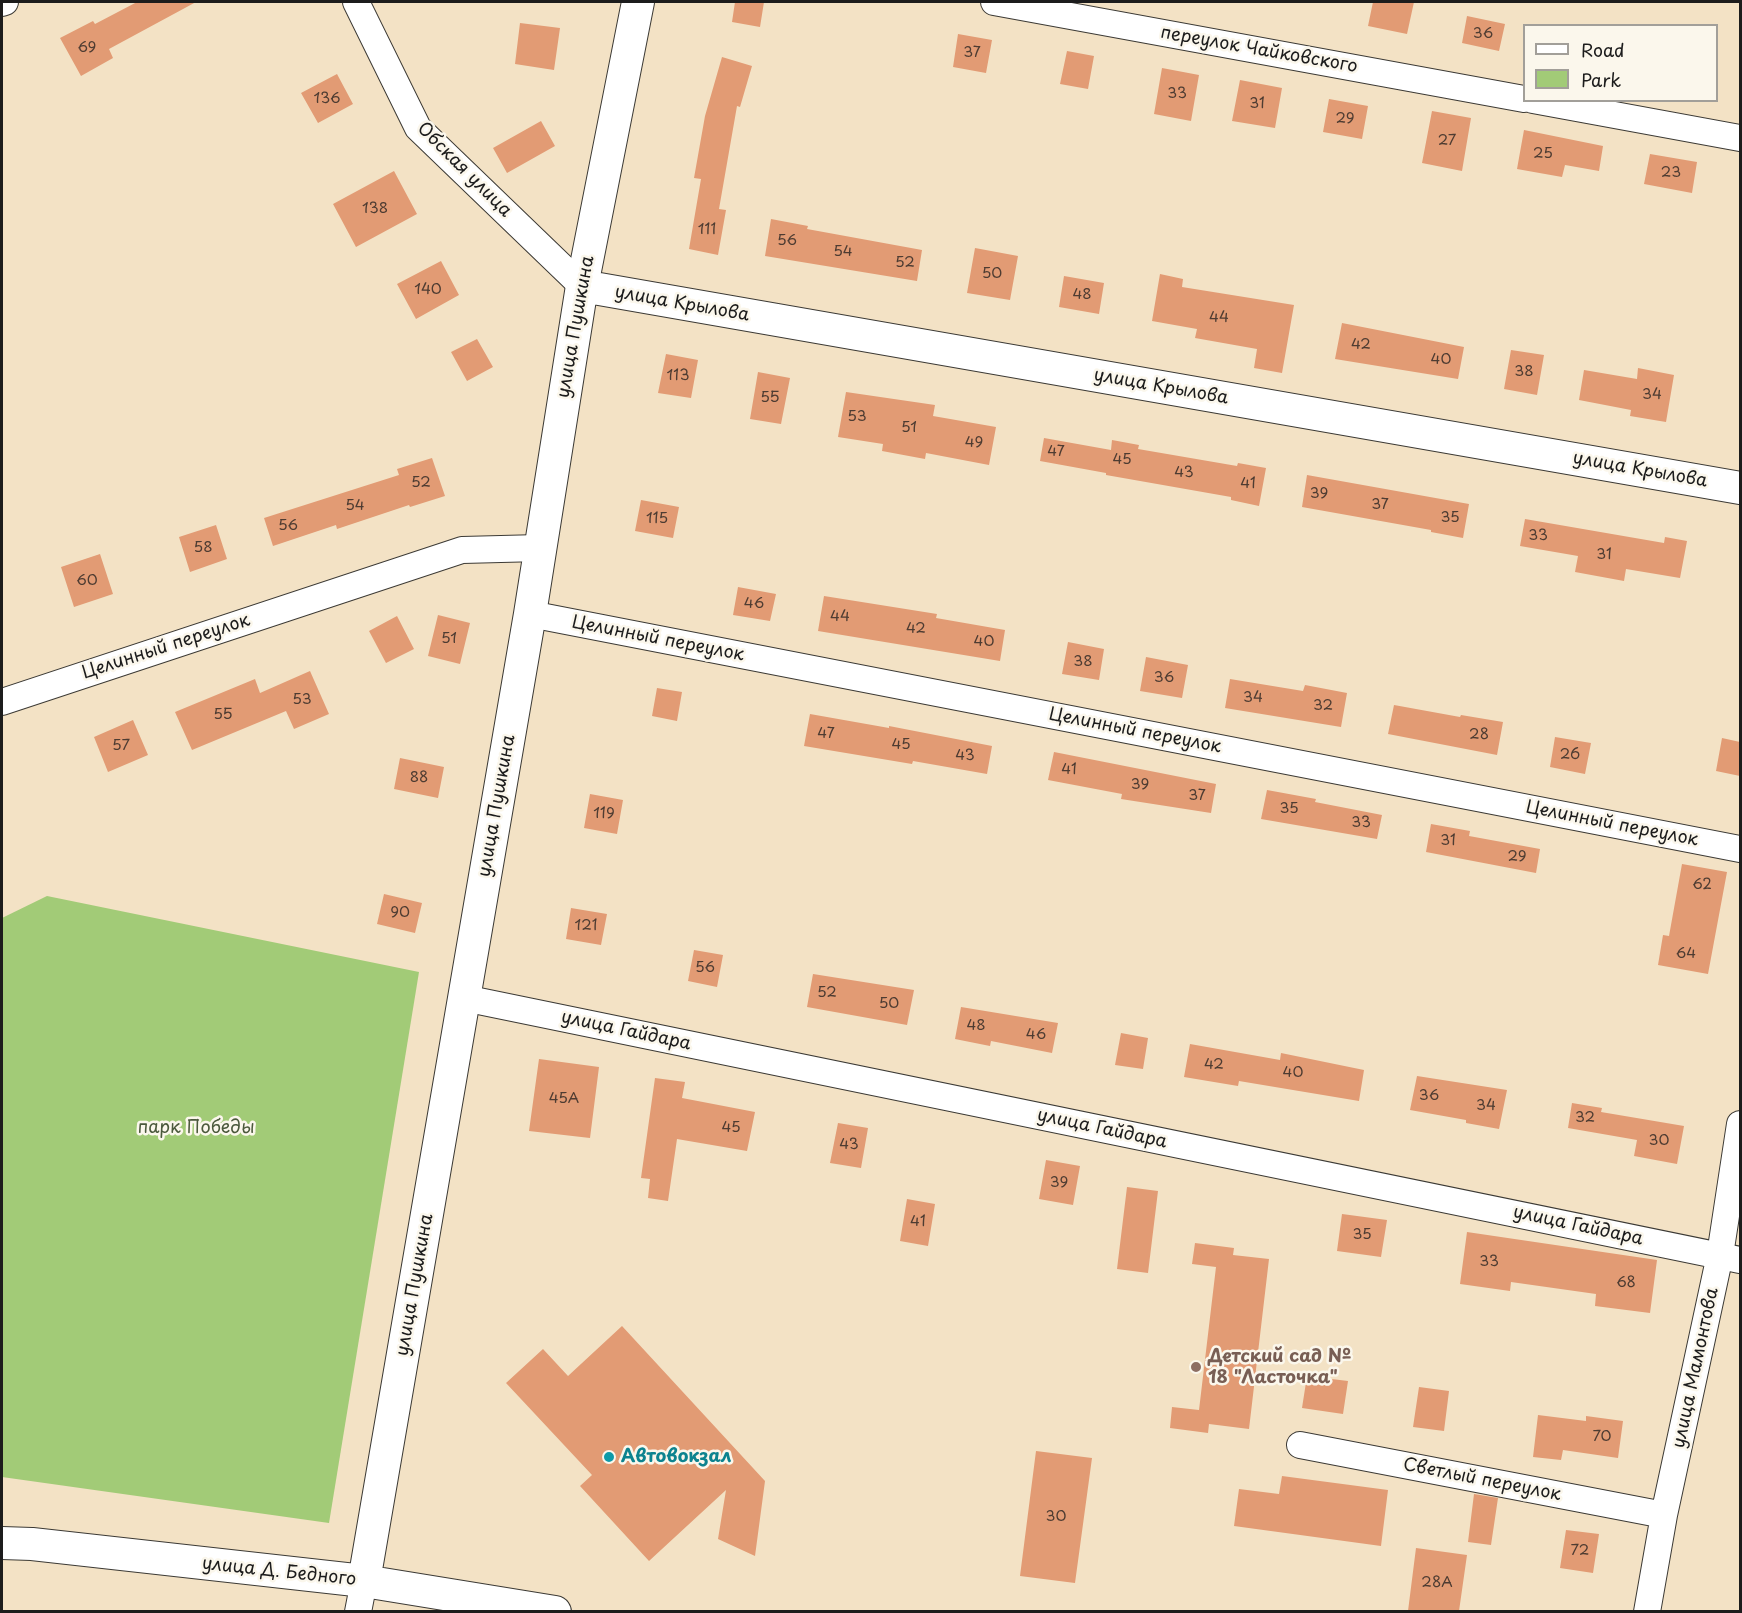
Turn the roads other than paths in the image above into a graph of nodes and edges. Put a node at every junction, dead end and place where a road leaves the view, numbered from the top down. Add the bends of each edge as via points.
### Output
1 (356, 2) edge
2 (638, 2) edge
3 (994, 2) edge
4 (1523, 99) edge
5 (1544, 102) edge
6 (1740, 138) edge
7 (582, 286) junction
8 (1740, 488) edge
9 (540, 548) junction
10 (530, 614) junction
11 (2, 702) edge
12 (1740, 849) edge
13 (464, 998) junction
14 (1740, 1124) edge
15 (1730, 1257) edge
16 (1300, 1445) dead end
17 (1664, 1515) junction
18 (2, 1543) edge
19 (364, 1581) junction
20 (358, 1611) edge
21 (555, 1611) edge
22 (1647, 1611) edge

1 - 7 street, Обская улица via 418,128
2 - 7 street, улица Пушкина
3 - 4 street, переулок Чайковского
5 - 6 street
7 - 8 street, улица Крылова
7 - 9 street, улица Пушкина
9 - 10 street, улица Пушкина
9 - 11 street, Целинный переулок via 462,550
10 - 12 street, Целинный переулок
10 - 13 street, улица Пушкина
13 - 15 street, улица Гайдара
13 - 19 street, улица Пушкина
14 - 15 street, улица Мамонтова
15 - 17 street, улица Мамонтова
16 - 17 street, Светлый переулок
17 - 22 street, улица Мамонтова
18 - 19 street, улица Д. Бедного
19 - 20 street, улица Пушкина
19 - 21 street, улица Д. Бедного

